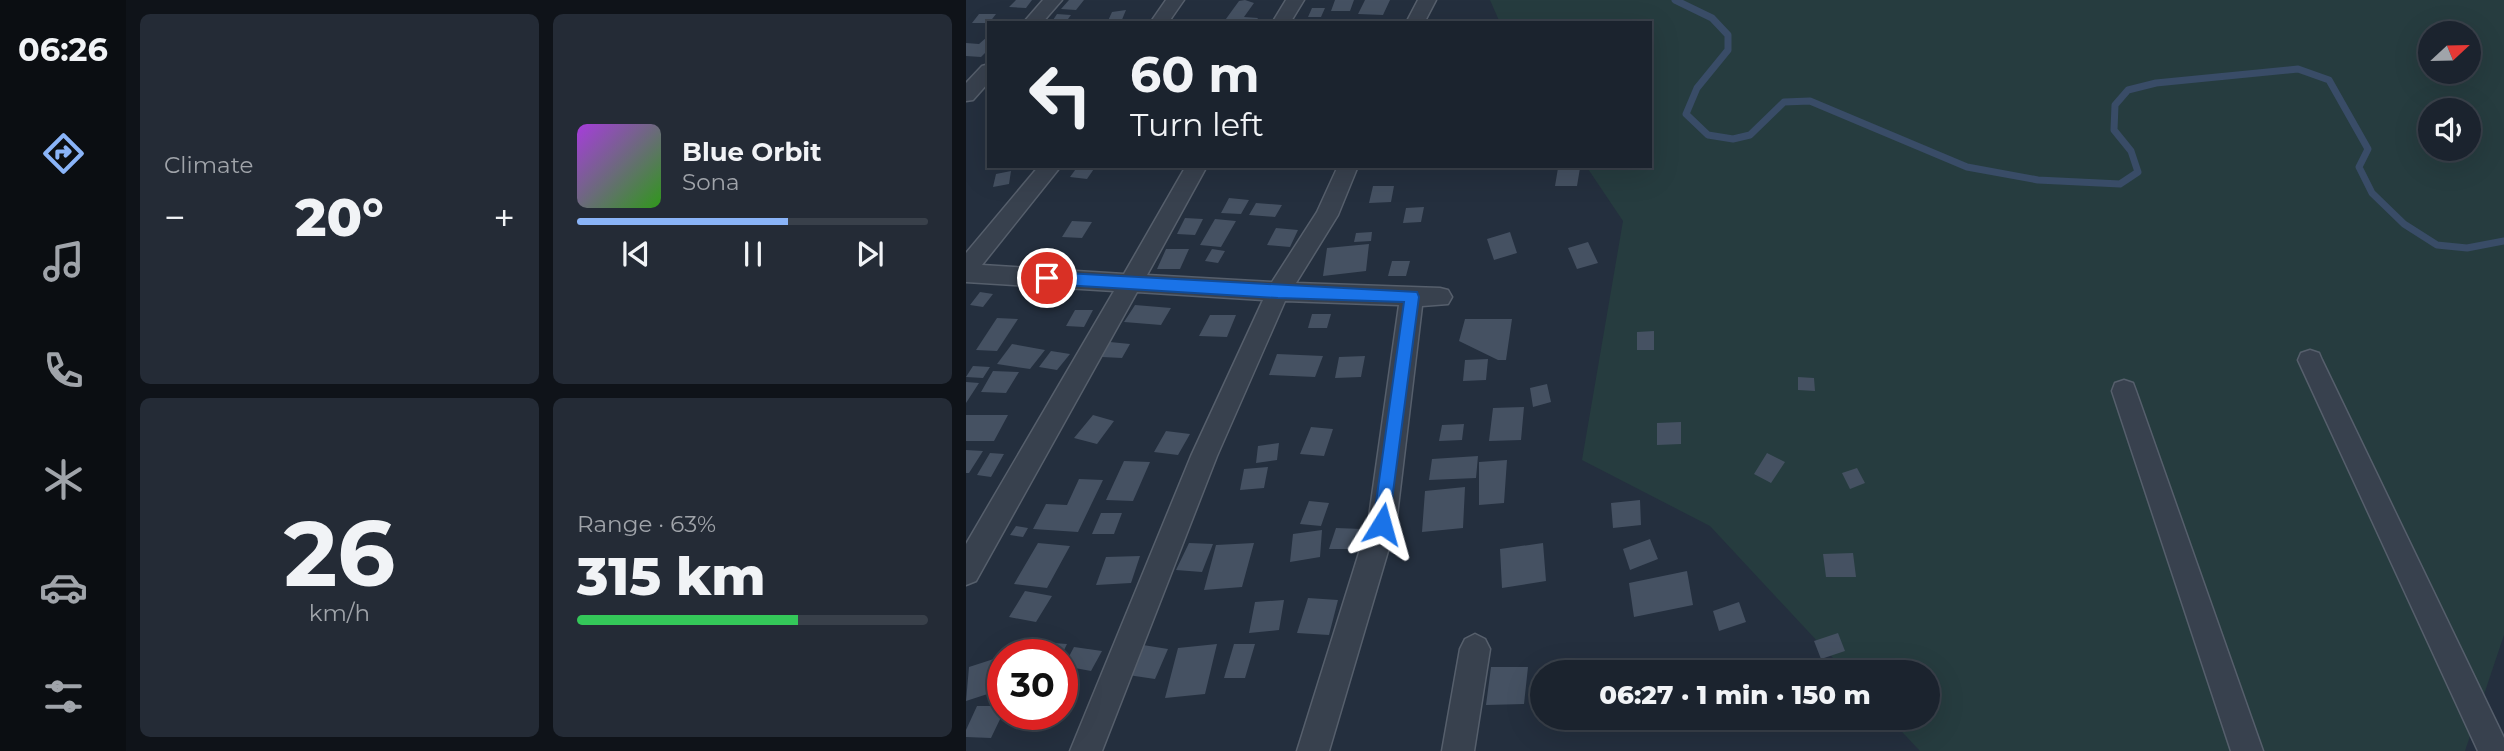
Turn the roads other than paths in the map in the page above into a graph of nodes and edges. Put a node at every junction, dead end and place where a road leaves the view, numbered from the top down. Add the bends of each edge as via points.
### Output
1 (1054, 0) edge
2 (1175, 0) edge
3 (1295, 0) edge
4 (1427, 0) edge
5 (1034, 21) edge
6 (1160, 21) edge
7 (1283, 21) edge
8 (1416, 21) edge
9 (987, 72) edge
10 (966, 95) edge
11 (1049, 168) edge
12 (1196, 168) edge
13 (1347, 168) edge
14 (966, 271) edge
15 (1128, 283) junction
16 (1278, 292) junction
17 (1412, 297) junction
18 (1440, 297) dead end
19 (2310, 360) dead end
20 (2124, 391) dead end
21 (966, 571) edge
22 (1475, 649) dead end
23 (1086, 751) edge
24 (1313, 751) edge
25 (1458, 751) edge
26 (2247, 751) edge
27 (2494, 751) edge

1 - 5 street
2 - 6 street
3 - 7 street
4 - 8 street
9 - 10 street
11 - 14 street
12 - 15 street
13 - 16 street via 1327,215
14 - 15 street
15 - 16 street
15 - 21 street
16 - 17 street
16 - 23 street via 1204,456
17 - 18 street
17 - 24 street via 1382,524
19 - 27 street
20 - 26 street
22 - 25 street

